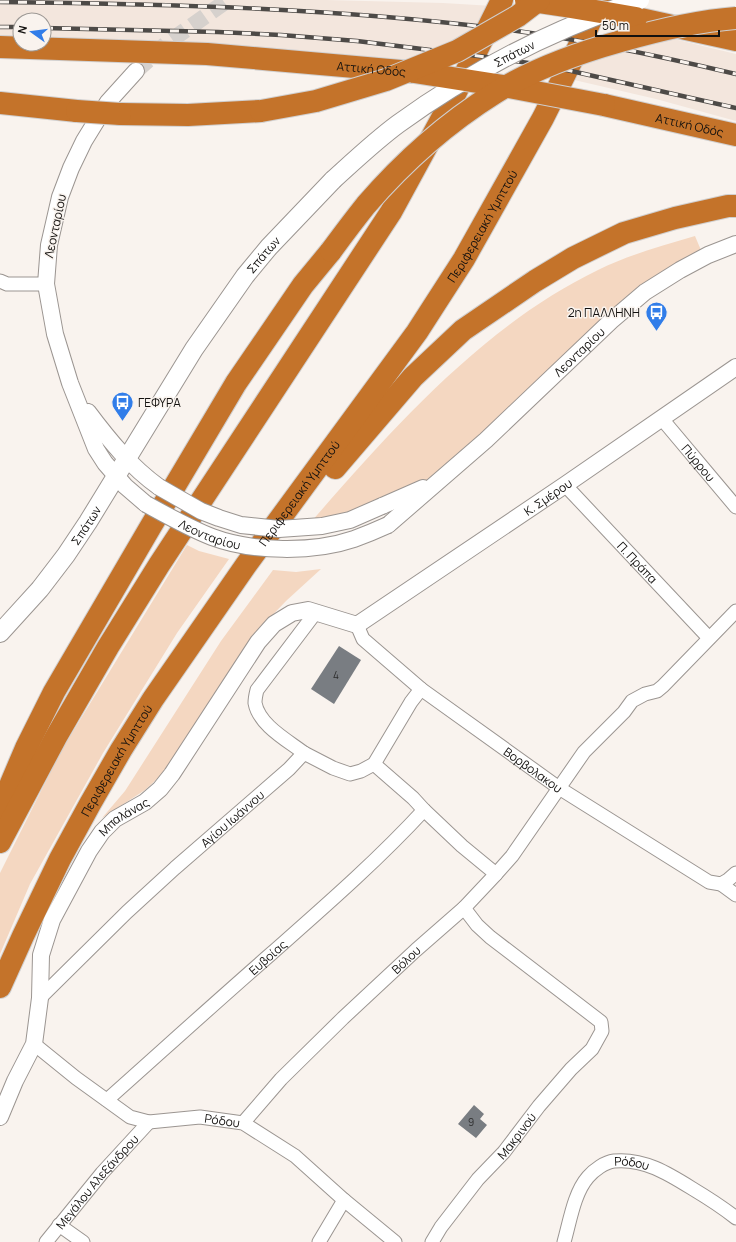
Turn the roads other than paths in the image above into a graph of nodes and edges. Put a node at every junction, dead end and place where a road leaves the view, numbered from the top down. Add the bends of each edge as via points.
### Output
1 (502, 0) edge
2 (526, 0) edge
3 (538, 0) edge
4 (600, 0) edge
5 (638, 9) edge
6 (736, 18) edge
7 (736, 40) edge
8 (0, 47) edge
9 (136, 71) tunnel mouth
10 (0, 103) edge
11 (736, 135) edge
12 (736, 206) edge
13 (736, 244) edge
14 (0, 281) edge
15 (46, 284) junction
16 (736, 367) edge
17 (77, 398) junction
18 (662, 419) junction
19 (127, 458) junction
20 (116, 476) junction
21 (437, 482) junction
22 (565, 486) junction
23 (736, 507) edge
24 (316, 612) junction
25 (736, 612) edge
26 (357, 625) junction
27 (0, 633) edge
28 (709, 638) junction
29 (421, 689) junction
30 (153, 699) junction
31 (304, 753) junction
32 (374, 764) junction
33 (559, 788) junction
34 (0, 809) edge
35 (424, 810) junction
36 (0, 842) edge
37 (496, 874) junction
38 (729, 879) edge
39 (736, 896) edge
40 (464, 908) junction
41 (0, 987) edge
42 (40, 998) junction
43 (34, 1044) junction
44 (107, 1100) junction
45 (0, 1117) edge
46 (149, 1122) junction
47 (243, 1123) junction
48 (344, 1200) junction
49 (736, 1218) edge
50 (59, 1225) junction
51 (46, 1242) edge
52 (83, 1242) edge
53 (319, 1242) edge
54 (395, 1242) edge
55 (432, 1242) edge
56 (564, 1242) edge

1 - 36 highway via 453,98 391,212 112,641 56,737
2 - 5 highway, bridge via 566,6
3 - 10 highway, bridge via 518,16 457,51 386,80 316,101 261,111 188,115 120,114
4 - 30 highway, Περιφερειακή Υμηττού via 543,118 464,259 417,332 246,565
5 - 7 highway
5 - 19 main road, Σπάτων, bridge via 614,9 538,41 434,99 364,152 333,180 245,276 194,349
6 - 34 highway, bridge via 664,28 606,45 526,76 496,92 449,125 401,167 366,206 291,303 236,383 54,692
8 - 11 highway, Αττική Οδός, bridge via 208,54 414,72 604,105
9 - 15 street, Λεονταρίου via 108,102 71,168 60,196 51,238
12 - 30 highway via 675,218 624,233 535,280 463,330 413,377 351,448 310,498 257,574
13 - 21 street, Λεονταρίου via 708,255 645,292 486,440
14 - 15 street via 7,284
15 - 17 street, Λεονταρίου via 55,334
16 - 18 street, Κ. Σμέρου
17 - 19 street, Λεονταρίου via 109,440
17 - 20 street, Λεονταρίου via 96,449
18 - 22 street, Κ. Σμέρου
18 - 23 street, Πύρρου
19 - 20 main road, Σπάτων
19 - 21 street, Λεονταρίου, bridge via 159,487 201,511 241,524 278,529 322,526 350,520
20 - 21 street, Λεονταρίου, bridge via 146,504 213,538 235,544 297,549 353,539 388,525
20 - 27 main road, Σπάτων via 66,555 40,589
22 - 26 street, Κ. Σμέρου
22 - 28 street, Π. Πράπα
24 - 26 street, Μπαλάνας
24 - 31 street via 257,690 255,701 258,714 265,723
24 - 42 street, Μπαλάνας via 308,610 292,613 274,624 258,642 160,789 145,802 115,819 102,832 52,920 41,955
25 - 28 street, Βόλου
26 - 29 street, Βορβολακου via 364,639
28 - 33 street, Βόλου via 662,686 632,700 624,712 584,752
29 - 32 street
29 - 33 street, Βορβολακου
30 - 41 highway, Περιφερειακή Υμηττού via 60,859
31 - 32 street via 350,774
31 - 42 street, Αγίου Ιωάννου via 175,868
32 - 35 street
33 - 37 street, Βόλου via 512,856
33 - 38 street, Βορβολακου via 709,882
35 - 37 street
35 - 44 street, Ευβοίας via 398,838 320,910
37 - 40 street, Βόλου
38 - 39 street
40 - 47 street, Βόλου via 343,1018 281,1079
40 - 55 street, Μακρινού via 490,938 601,1022 602,1031 592,1049 571,1069 504,1152 478,1179
42 - 43 street, Μπαλάνας
43 - 44 street, Ρόδου
43 - 45 street, Μπαλάνας
44 - 46 street, Ρόδου via 130,1116
46 - 47 street, Ρόδου via 200,1117
46 - 50 street, Μεγάλου Αλεξάνδρου
47 - 48 street, Ρόδου via 295,1156
48 - 53 street
48 - 54 street, Ρόδου
49 - 56 street, Ρόδου via 665,1172 637,1162 613,1161 598,1168 578,1193
50 - 51 street, Μεγάλου Αλεξάνδρου
50 - 52 street

